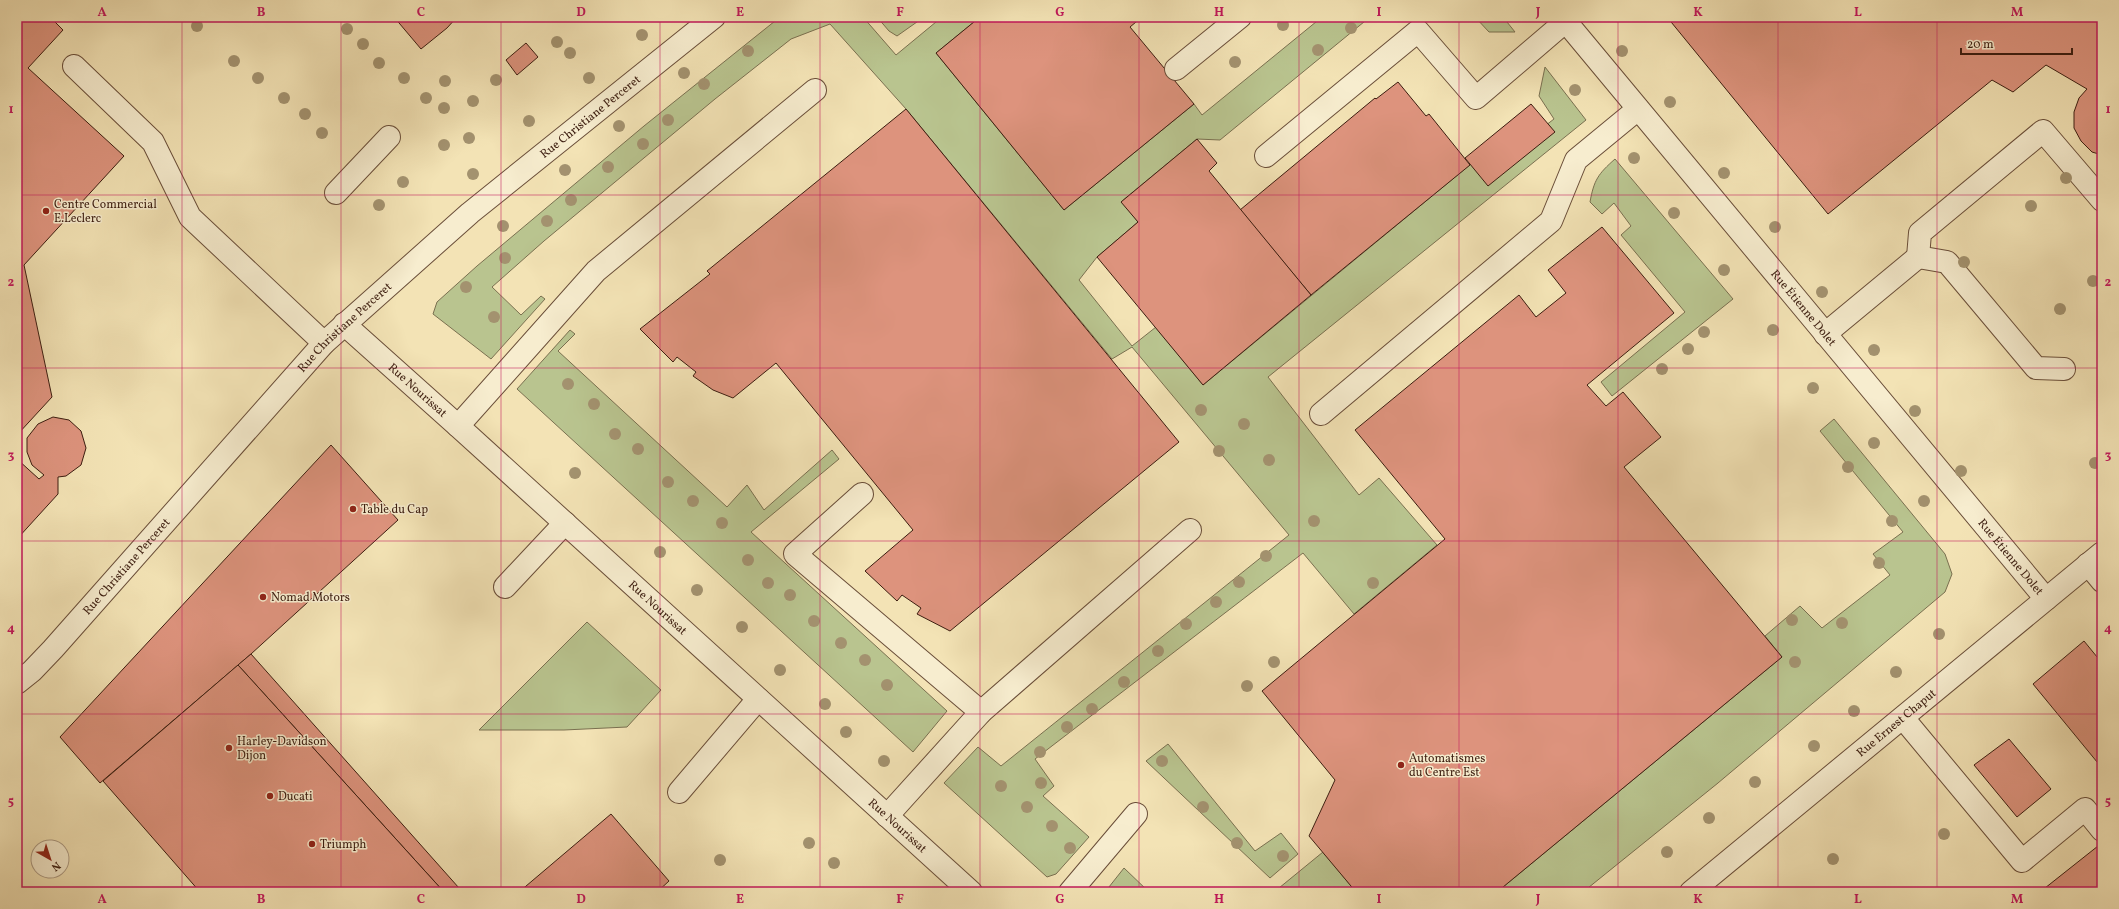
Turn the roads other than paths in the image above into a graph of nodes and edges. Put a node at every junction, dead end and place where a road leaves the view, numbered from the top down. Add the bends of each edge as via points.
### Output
1 (714, 17) edge
2 (1240, 17) edge
3 (1564, 19) edge
4 (74, 66) dead end
5 (1176, 69) dead end
6 (815, 90) dead end
7 (1638, 109) junction
8 (389, 137) dead end
9 (1266, 156) dead end
10 (336, 193) dead end
11 (2102, 200) edge
12 (1918, 257) junction
13 (344, 324) junction
14 (1825, 334) junction
15 (324, 343) junction
16 (2064, 369) dead end
17 (1321, 414) dead end
18 (458, 426) junction
19 (862, 494) dead end
20 (565, 523) junction
21 (1190, 530) dead end
22 (2095, 558) edge
23 (2102, 581) edge
24 (504, 586) dead end
25 (2046, 599) junction
26 (17, 682) edge
27 (758, 699) junction
28 (981, 712) junction
29 (1903, 718) junction
30 (679, 792) dead end
31 (1136, 814) dead end
32 (887, 816) junction
33 (2102, 830) edge
34 (971, 892) edge
35 (1070, 892) edge
36 (1691, 892) edge

1 - 13 street, Rue Christiane Perceret via 470,213
2 - 5 street
3 - 7 street, Rue Étienne Dolet
3 - 9 street via 1476,98 1418,31
4 - 15 street via 153,142 190,217
6 - 18 street via 596,272
7 - 14 street, Rue Étienne Dolet
7 - 17 street via 1576,160 1551,221
8 - 10 street
11 - 12 street via 2043,131 1920,233
12 - 14 street
12 - 16 street via 1947,262 2036,368
13 - 15 street, Rue Christiane Perceret
13 - 18 street, Rue Nourissat
14 - 25 street, Rue Étienne Dolet
15 - 26 street, Rue Christiane Perceret via 53,649 32,671
18 - 20 street, Rue Nourissat
19 - 28 street via 795,554
20 - 24 street
20 - 27 street, Rue Nourissat
21 - 28 street
22 - 23 street
22 - 25 street, Rue Ernest Chaput
25 - 29 street, Rue Ernest Chaput
27 - 30 street
27 - 32 street, Rue Nourissat
28 - 32 street
29 - 33 street via 2022,861 2085,810
29 - 36 street, Rue Ernest Chaput
31 - 35 street
32 - 34 street, Rue Nourissat

